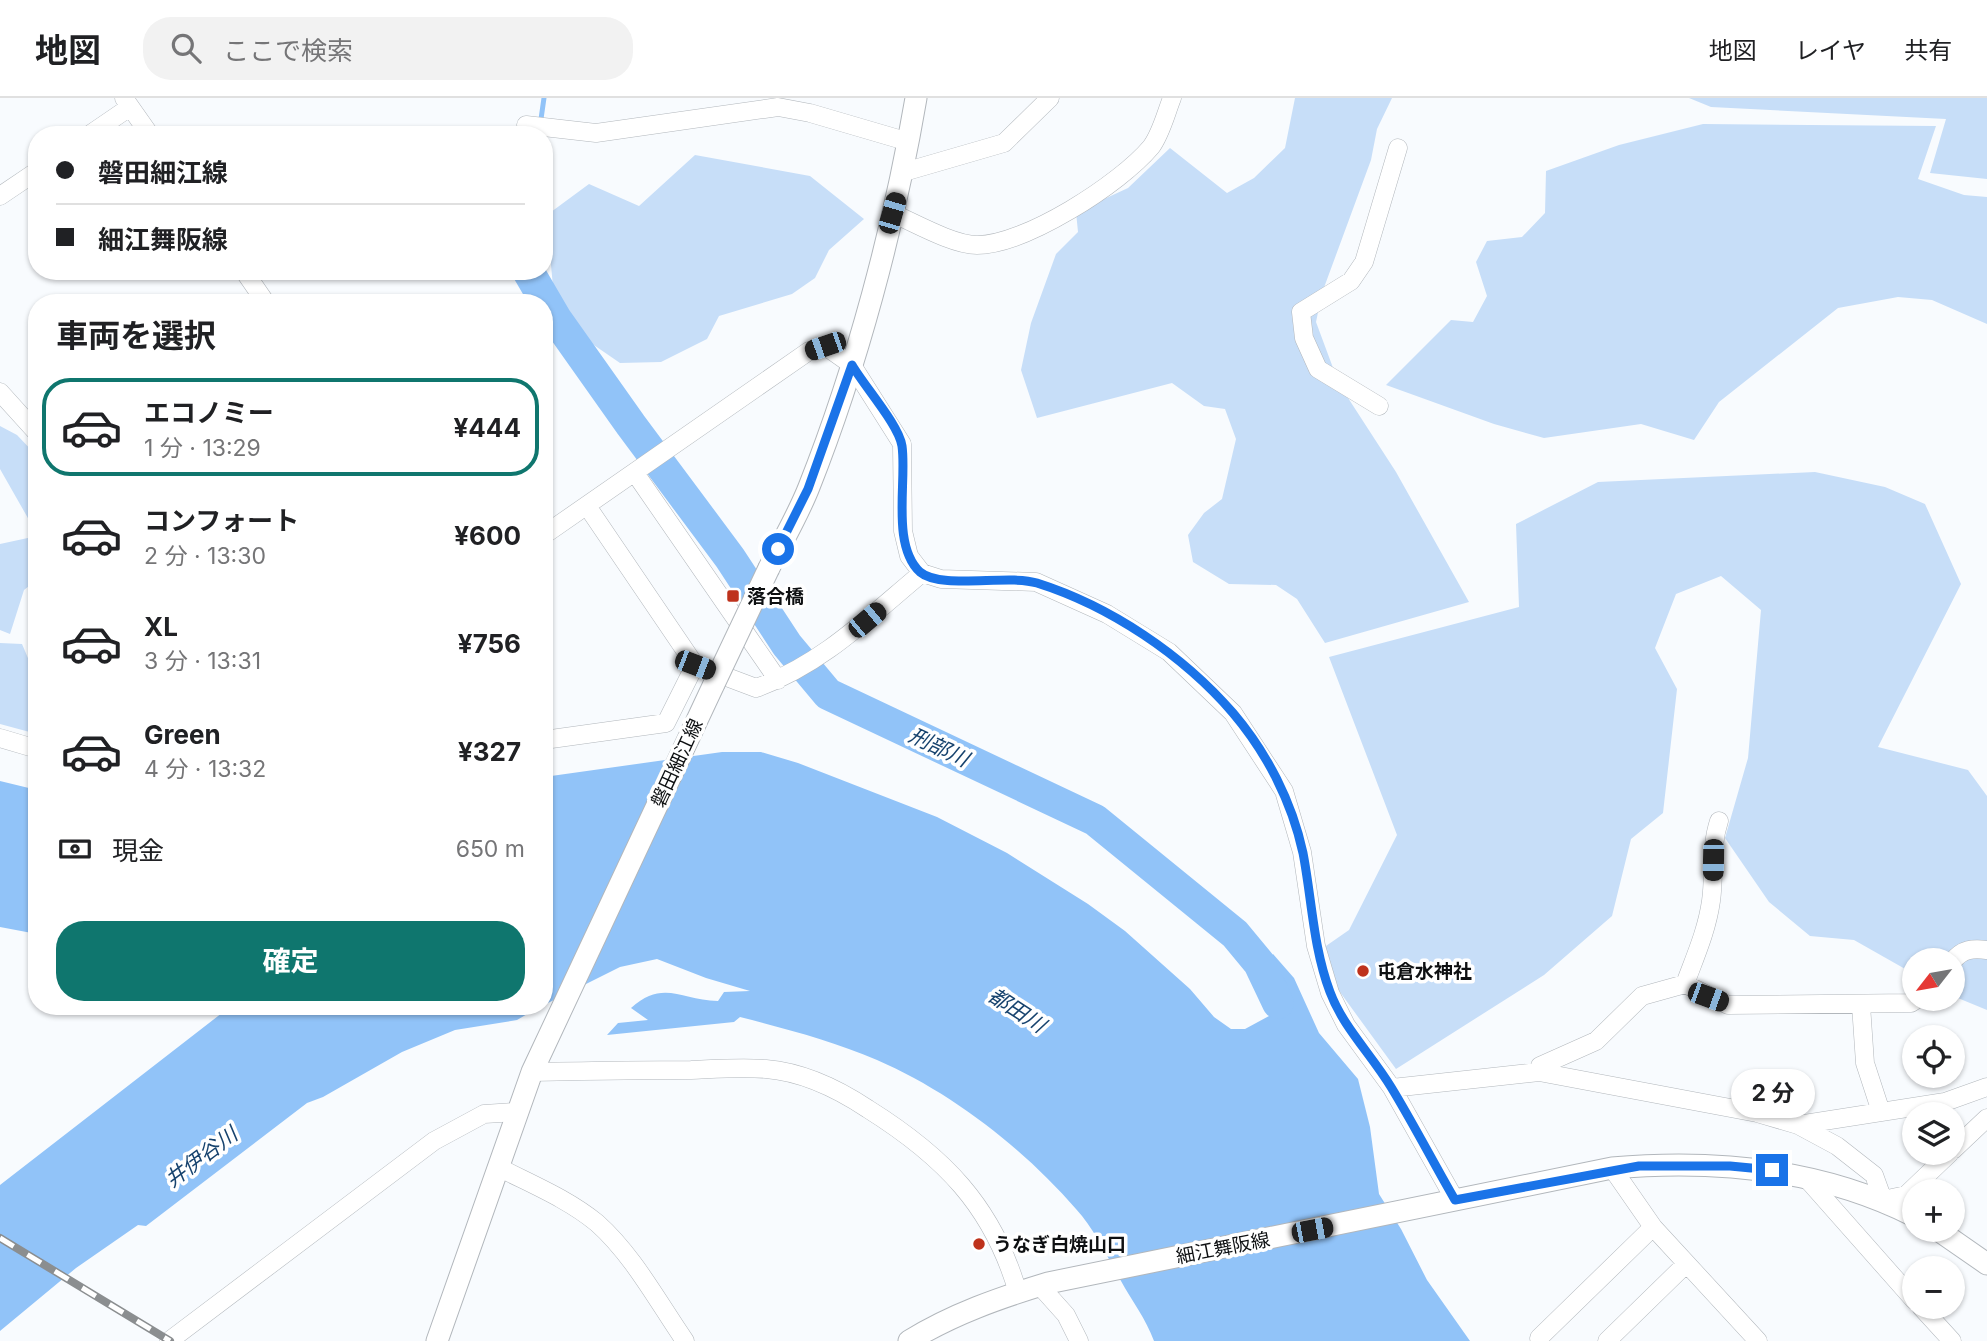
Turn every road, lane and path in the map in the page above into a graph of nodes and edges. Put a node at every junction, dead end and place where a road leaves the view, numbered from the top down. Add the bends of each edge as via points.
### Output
1 (916, 98) edge
2 (1050, 98) edge
3 (1172, 98) edge
4 (127, 102) edge
5 (526, 125) dead end
6 (99, 126) edge
7 (143, 126) edge
8 (532, 126) edge
9 (553, 130) edge
10 (909, 142) junction
11 (1398, 149) dead end
12 (904, 172) junction
13 (28, 177) edge
14 (0, 196) edge
15 (892, 213) junction
16 (852, 365) junction
17 (0, 392) edge
18 (1379, 406) dead end
19 (28, 423) edge
20 (635, 473) junction
21 (587, 506) junction
22 (553, 529) edge
23 (922, 573) junction
24 (695, 665) junction
25 (782, 678) junction
26 (0, 738) edge
27 (553, 739) edge
28 (28, 746) edge
29 (1719, 821) dead end
30 (1987, 950) edge
31 (1965, 951) edge
32 (1685, 984) junction
33 (1902, 1003) edge
34 (1861, 1005) junction
35 (535, 1066) junction
36 (1539, 1072) junction
37 (1987, 1087) edge
38 (1392, 1088) junction
39 (516, 1112) junction
40 (1881, 1112) junction
41 (1987, 1118) edge
42 (1798, 1125) junction
43 (1965, 1139) edge
44 (1937, 1165) edge
45 (498, 1167) junction
46 (1612, 1168) junction
47 (1807, 1179) junction
48 (1883, 1200) junction
49 (1446, 1202) junction
50 (1902, 1210) edge
51 (1653, 1227) junction
52 (1955, 1242) edge
53 (1987, 1264) edge
54 (1686, 1265) junction
55 (1044, 1284) junction
56 (1902, 1286) edge
57 (1018, 1293) junction
58 (1932, 1319) edge
59 (1539, 1338) dead end
60 (1752, 1339) edge
61 (169, 1341) edge
62 (437, 1341) edge
63 (685, 1341) edge
64 (909, 1341) edge
65 (1079, 1341) edge
66 (1607, 1341) edge
67 (1952, 1341) edge

1 - 10 main road, 磐田細江線
2 - 12 street via 1004,142
3 - 15 street via 1153,145 1131,167 1088,200 1007,240 975,245
4 - 6 street
4 - 7 street
5 - 8 street
9 - 10 street via 596,133 778,107
10 - 12 main road, 磐田細江線
11 - 18 street via 1364,262 1350,281 1301,312 1304,338 1318,369
12 - 15 main road, 磐田細江線
13 - 14 street
15 - 16 main road, 磐田細江線
16 - 20 street via 825,346 809,351
16 - 23 street via 902,444 904,531 909,556
16 - 35 main road, 磐田細江線, bridge via 808,489
17 - 19 street
20 - 21 street
20 - 25 street
21 - 22 street
21 - 24 street
23 - 25 street via 819,659
23 - 38 street via 941,579 1036,582 1107,614 1169,652 1233,713 1284,791 1302,852 1316,946 1330,993 1346,1025
24 - 25 street via 755,688
24 - 27 street via 666,723
26 - 28 street
29 - 32 street via 1713,840 1712,900
30 - 31 street
32 - 34 street via 1728,1005
32 - 36 street via 1642,996 1596,1041 1540,1066
33 - 34 street
34 - 40 street via 1865,1063
35 - 39 main road, 磐田細江線
35 - 57 street via 766,1069 827,1086 938,1158 999,1239
36 - 38 street
36 - 42 street via 1758,1113
37 - 40 street via 1945,1102
38 - 49 street
39 - 45 main road, 磐田細江線
39 - 61 street via 484,1114 433,1141
40 - 42 street
41 - 43 street
42 - 48 street via 1837,1146 1874,1175
44 - 48 street via 1906,1195
45 - 62 main road, 磐田細江線
45 - 63 street via 598,1224 627,1257
46 - 47 main road, 細江舞阪線 via 1730,1166
46 - 49 main road, 細江舞阪線
46 - 51 street
47 - 48 main road, 細江舞阪線
47 - 56 street
48 - 50 main road, 細江舞阪線
49 - 55 main road, 細江舞阪線
51 - 54 street
51 - 59 street
52 - 53 main road
54 - 60 street
54 - 66 street
55 - 57 main road, 細江舞阪線
55 - 65 street
57 - 64 main road, 細江舞阪線 via 940,1322
58 - 67 street

